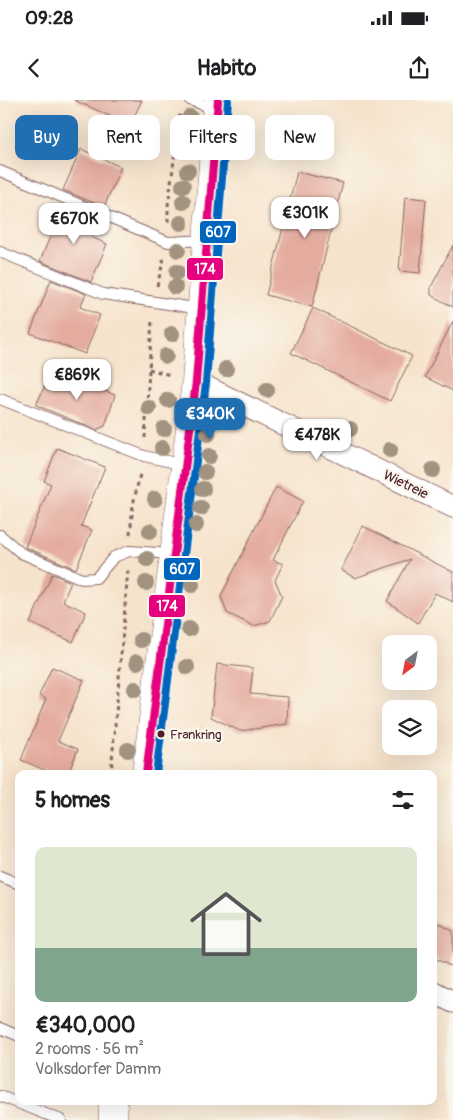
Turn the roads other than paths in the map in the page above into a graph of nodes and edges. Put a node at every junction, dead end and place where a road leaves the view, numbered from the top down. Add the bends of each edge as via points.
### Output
1 (190, 100) edge
2 (218, 105) edge
3 (0, 171) edge
4 (207, 240) junction
5 (0, 252) edge
6 (202, 309) junction
7 (196, 382) junction
8 (0, 399) edge
9 (186, 465) junction
10 (453, 507) edge
11 (0, 535) edge
12 (174, 554) junction
13 (147, 770) edge
14 (0, 876) edge
15 (15, 882) edge
16 (437, 994) edge
17 (453, 1002) edge
18 (0, 1028) edge
19 (15, 1034) edge
20 (0, 1096) edge
21 (15, 1102) edge
22 (23, 1105) edge
23 (113, 1105) edge
24 (61, 1120) edge
25 (113, 1120) edge

1 - 2 lane
2 - 4 main road
3 - 4 lane via 168,242
4 - 6 main road
5 - 6 lane via 103,294
6 - 7 main road
7 - 9 main road
7 - 10 street, Wietreie
8 - 9 lane via 144,456
9 - 12 main road
11 - 12 lane via 21,554 82,579 96,578 114,557 129,551
12 - 13 main road
14 - 15 lane
16 - 17 street
18 - 19 lane
20 - 21 lane
22 - 24 lane
23 - 25 main road

